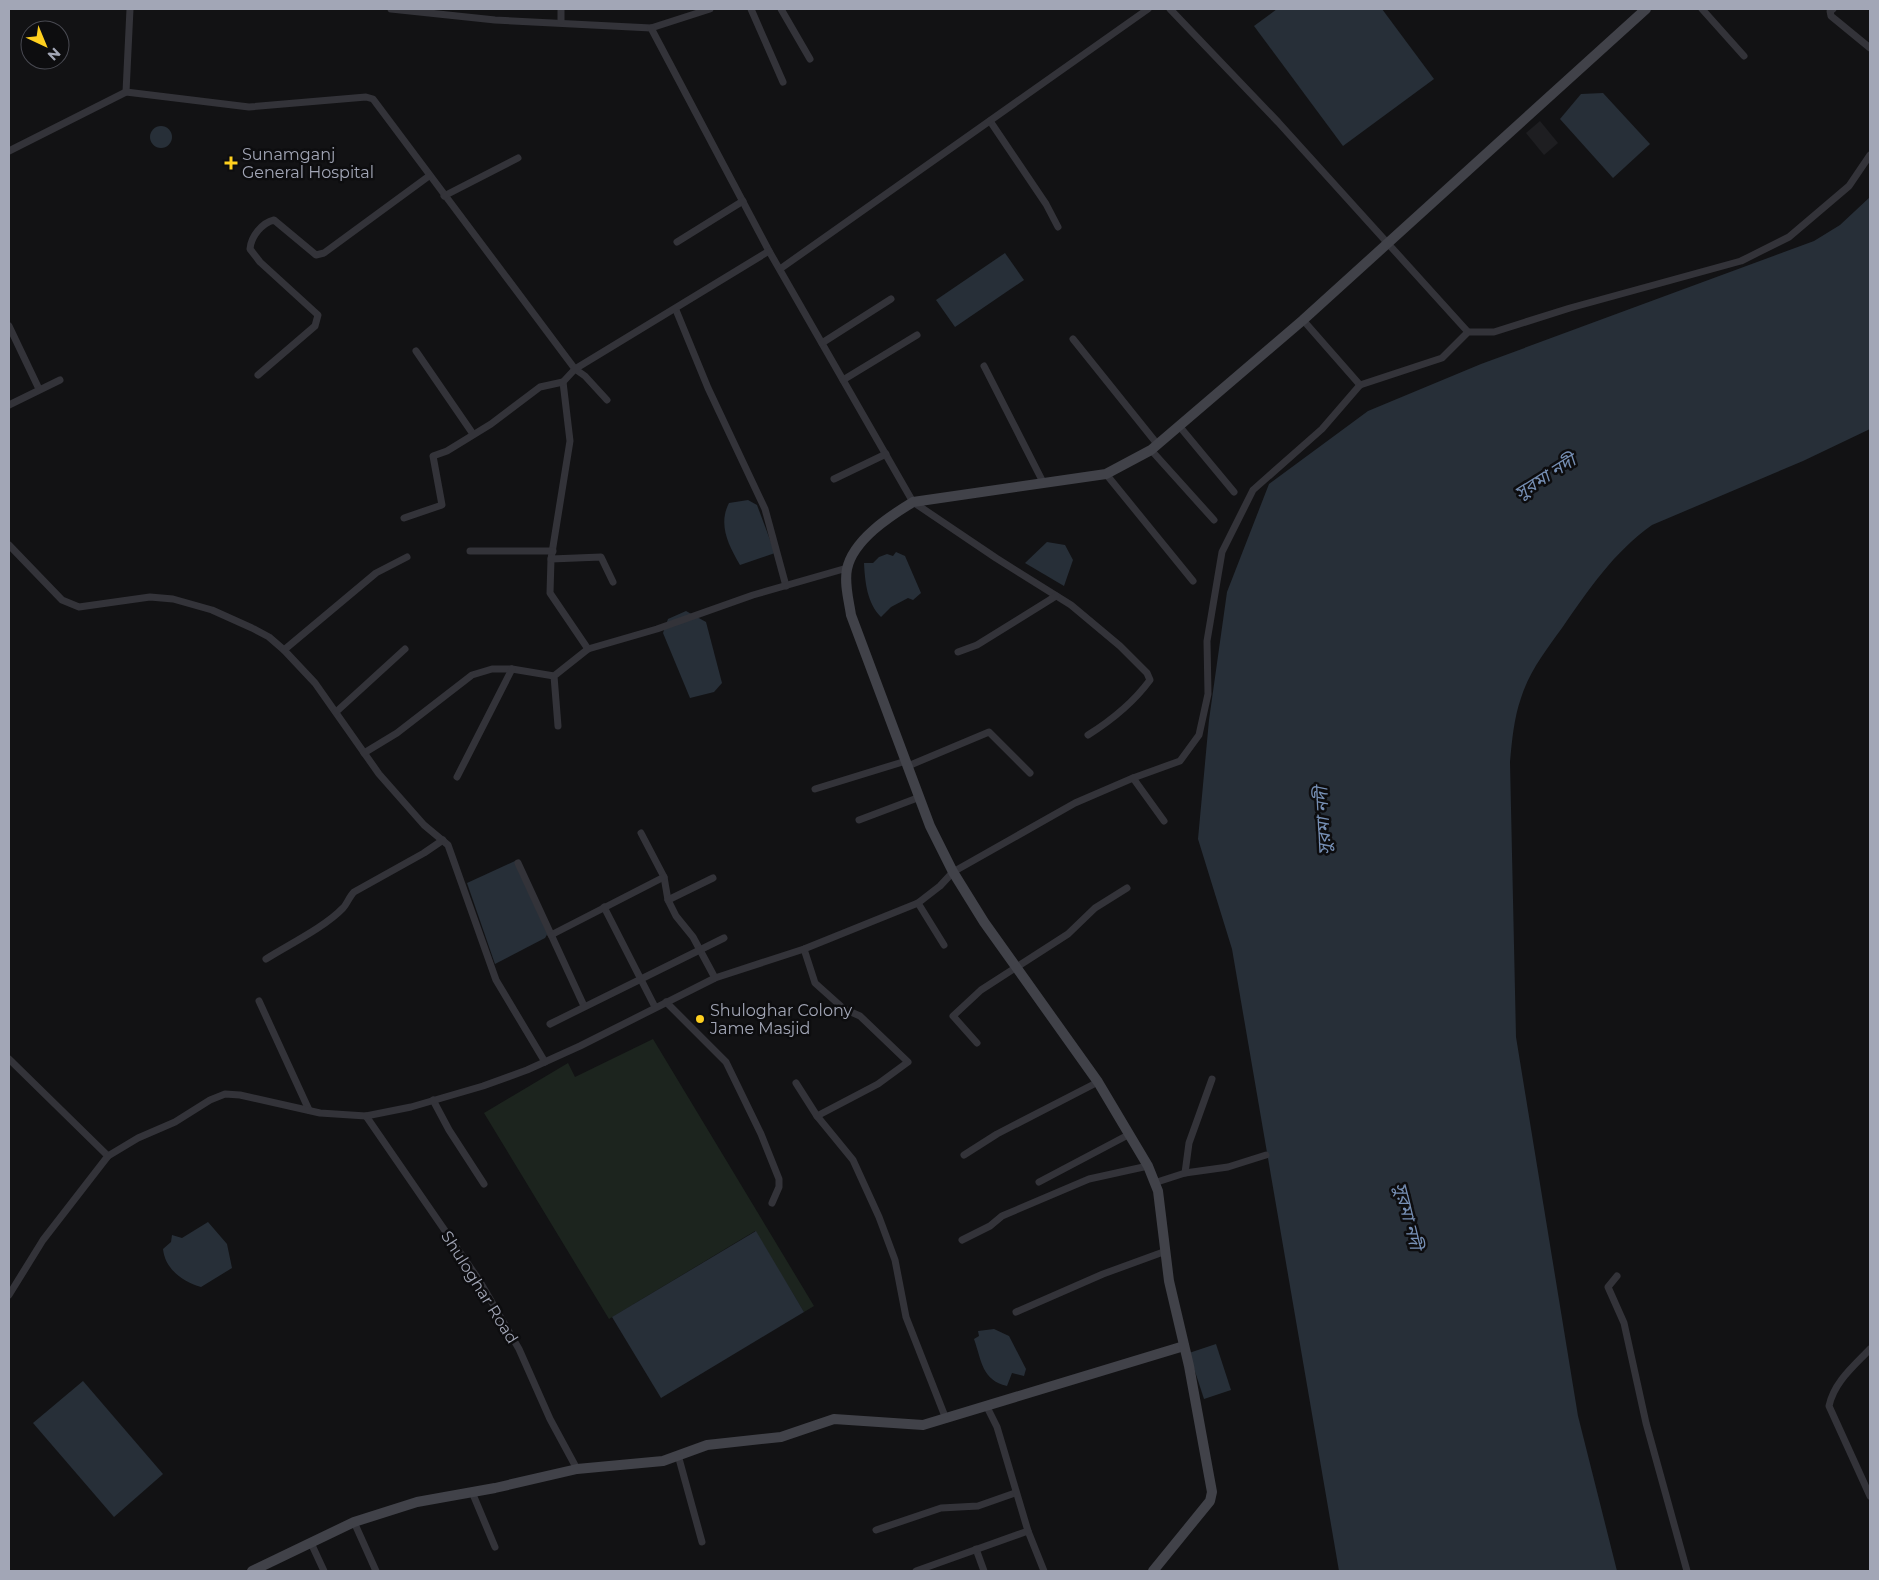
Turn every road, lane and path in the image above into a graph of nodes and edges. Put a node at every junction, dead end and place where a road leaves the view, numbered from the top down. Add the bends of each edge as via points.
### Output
1 (130, 9) edge
2 (391, 9) edge
3 (561, 9) edge
4 (710, 9) edge
5 (751, 9) edge
6 (781, 9) edge
7 (1148, 9) edge
8 (1170, 9) edge
9 (1646, 9) edge
10 (1702, 9) edge
11 (1833, 9) edge
12 (561, 21) junction
13 (651, 28) junction
14 (1870, 48) edge
15 (1744, 56) dead end
16 (810, 59) dead end
17 (783, 82) dead end
18 (126, 92) junction
19 (990, 121) junction
20 (9, 151) edge
21 (1870, 155) edge
22 (518, 158) dead end
23 (429, 176) junction
24 (444, 196) junction
25 (743, 201) junction
26 (1058, 227) dead end
27 (677, 242) dead end
28 (1386, 242) junction
29 (769, 251) junction
30 (780, 269) junction
31 (891, 299) dead end
32 (676, 310) junction
33 (1302, 320) junction
34 (9, 326) edge
35 (1468, 332) junction
36 (917, 335) dead end
37 (1073, 339) dead end
38 (822, 343) junction
39 (416, 351) dead end
40 (984, 366) dead end
41 (575, 369) junction
42 (258, 375) dead end
43 (60, 380) dead end
44 (843, 380) junction
45 (562, 382) junction
46 (1360, 385) junction
47 (39, 389) junction
48 (606, 400) dead end
49 (9, 405) edge
50 (1180, 427) junction
51 (473, 434) junction
52 (1155, 447) junction
53 (886, 454) junction
54 (1106, 474) junction
55 (834, 479) dead end
56 (1043, 482) junction
57 (1234, 492) dead end
58 (913, 502) junction
59 (404, 518) dead end
60 (1214, 520) dead end
61 (9, 545) edge
62 (470, 551) dead end
63 (553, 551) junction
64 (407, 557) dead end
65 (551, 559) junction
66 (847, 568) junction
67 (1193, 581) dead end
68 (613, 582) dead end
69 (786, 586) junction
70 (1056, 596) junction
71 (405, 649) dead end
72 (588, 649) junction
73 (284, 650) junction
74 (958, 652) dead end
75 (512, 669) junction
76 (554, 676) junction
77 (336, 712) junction
78 (558, 726) dead end
79 (1088, 735) dead end
80 (364, 753) junction
81 (907, 763) junction
82 (1030, 773) dead end
83 (456, 777) dead end
84 (1132, 778) junction
85 (815, 789) dead end
86 (920, 797) junction
87 (859, 820) dead end
88 (1164, 821) dead end
89 (641, 833) dead end
90 (443, 840) junction
91 (518, 863) dead end
92 (953, 872) junction
93 (664, 877) junction
94 (713, 878) dead end
95 (1127, 888) dead end
96 (668, 900) junction
97 (918, 902) junction
98 (604, 906) junction
99 (551, 935) junction
100 (724, 938) dead end
101 (944, 945) dead end
102 (804, 949) junction
103 (700, 950) junction
104 (266, 959) dead end
105 (1016, 966) junction
106 (714, 978) junction
107 (640, 979) junction
108 (259, 1001) dead end
109 (666, 1002) junction
110 (584, 1006) junction
111 (655, 1007) junction
112 (550, 1024) dead end
113 (977, 1043) dead end
114 (9, 1059) edge
115 (545, 1062) junction
116 (1212, 1079) dead end
117 (1098, 1082) junction
118 (796, 1083) dead end
119 (433, 1100) junction
120 (310, 1110) junction
121 (366, 1116) junction
122 (817, 1116) junction
123 (1128, 1135) junction
124 (964, 1154) dead end
125 (1266, 1155) dead end
126 (108, 1156) junction
127 (1148, 1166) junction
128 (1185, 1173) junction
129 (1040, 1182) dead end
130 (1154, 1183) junction
131 (484, 1184) dead end
132 (772, 1203) dead end
133 (962, 1240) dead end
134 (1166, 1251) junction
135 (1618, 1276) dead end
136 (9, 1295) edge
137 (1016, 1312) dead end
138 (1184, 1346) junction
139 (1870, 1350) edge
140 (987, 1407) junction
141 (946, 1419) junction
142 (678, 1455) junction
143 (577, 1469) junction
144 (472, 1492) junction
145 (1016, 1493) junction
146 (1870, 1496) edge
147 (354, 1522) junction
148 (876, 1530) dead end
149 (1028, 1530) junction
150 (702, 1542) dead end
151 (311, 1543) junction
152 (494, 1547) dead end
153 (976, 1549) junction
154 (252, 1571) edge
155 (324, 1571) edge
156 (376, 1571) edge
157 (916, 1571) edge
158 (984, 1571) edge
159 (1044, 1571) edge
160 (1154, 1571) edge
161 (1687, 1571) edge

1 - 18 street
2 - 12 street via 495,20
3 - 12 street
4 - 13 street
5 - 17 street
6 - 16 street
7 - 19 street
8 - 28 street
9 - 28 main road
10 - 15 street
11 - 14 street via 1831,16
12 - 13 street
13 - 25 street
18 - 20 street
18 - 23 street via 249,107 366,97 373,100
19 - 26 street
19 - 30 street
21 - 35 street via 1849,186 1789,237 1742,261 1494,332
22 - 24 street
23 - 24 street
23 - 42 street via 324,253 316,255 274,220 267,222 250,239 250,248 260,262 318,315 316,326
24 - 41 street
25 - 27 street
25 - 29 street
28 - 33 main road
28 - 35 street
29 - 30 street
29 - 32 street
30 - 38 street
31 - 38 street
32 - 41 street
32 - 69 street via 765,510
33 - 46 street
33 - 50 main road
34 - 47 street
35 - 46 street via 1442,358
36 - 44 street
37 - 52 street
38 - 44 street
39 - 51 street
40 - 56 street
41 - 45 street
41 - 48 street
43 - 47 street
44 - 53 street
45 - 51 street via 540,387
45 - 63 street via 570,441
46 - 84 street via 1322,429 1253,490 1222,552 1207,641 1208,694 1199,735 1180,761
47 - 49 street
50 - 52 main road
50 - 57 street
51 - 59 street via 433,456 442,505
52 - 54 main road
52 - 60 street
53 - 55 street
53 - 58 street
54 - 56 main road
54 - 67 street
56 - 58 main road
58 - 66 main road via 888,517 860,543
58 - 70 street
61 - 73 street via 62,600 71,604 79,606 150,597 173,599 212,610 252,628
62 - 63 street
63 - 65 street
64 - 73 street via 376,572
65 - 68 street via 601,557
65 - 72 street via 550,593
66 - 69 street
66 - 81 main road via 851,615
69 - 72 street
70 - 74 street via 977,645
70 - 79 street via 1072,605 1120,646 1148,673 1150,680 1125,708
71 - 77 street
72 - 76 street
73 - 77 street
75 - 76 street
75 - 80 street via 472,675 397,733
75 - 83 street
76 - 78 street
77 - 80 street
80 - 90 street via 424,825
81 - 82 street via 989,732
81 - 85 street
81 - 86 main road
84 - 88 street
84 - 92 street via 1075,803
86 - 87 street
86 - 92 main road
89 - 93 street
90 - 104 street via 354,892 345,907 332,917
90 - 115 street via 448,845 496,980
91 - 99 street
92 - 97 street
92 - 105 main road
93 - 96 street
93 - 98 street
94 - 96 street
95 - 105 street via 1095,908 1068,934
96 - 103 street
97 - 101 street
97 - 102 street
98 - 99 street
98 - 107 street
99 - 110 street
100 - 103 street
102 - 106 street
102 - 122 street via 815,983 844,1010 860,1016 908,1062 878,1084
103 - 106 street
103 - 107 street
105 - 113 street via 981,990 954,1016
105 - 117 main road
106 - 109 street
107 - 110 street
107 - 111 street
108 - 120 street
109 - 111 street
109 - 132 street via 729,1068 779,1179
110 - 112 street
111 - 115 street
114 - 126 street
115 - 119 street via 484,1086
116 - 128 street via 1190,1143
117 - 123 main road
117 - 124 street
118 - 122 street
119 - 121 street
119 - 131 street
120 - 121 street
120 - 126 street via 225,1094
121 - 143 street, Shuloghar Road via 479,1280 519,1349 550,1420
122 - 141 street via 853,1160 879,1217 895,1260 906,1317
123 - 127 main road
123 - 129 street
125 - 128 street via 1228,1168
126 - 136 street via 42,1240
127 - 130 main road
127 - 133 street via 1089,1179 1002,1216
128 - 130 street
130 - 134 main road
134 - 137 street
134 - 138 main road via 1169,1281
135 - 161 street via 1608,1287 1624,1323 1646,1423
138 - 140 main road
138 - 160 main road via 1212,1492 1210,1500
139 - 146 street via 1839,1382 1831,1394 1829,1406
140 - 141 main road
140 - 145 street via 997,1427
141 - 142 main road via 922,1425 834,1420 782,1437 708,1445
142 - 143 main road via 663,1460
142 - 150 street
143 - 144 main road
144 - 147 main road via 417,1502
144 - 152 street
145 - 148 street via 978,1506 941,1508
145 - 149 street
147 - 151 main road
147 - 156 street
149 - 153 street
149 - 159 street
151 - 154 main road
151 - 155 street
153 - 157 street
153 - 158 street

